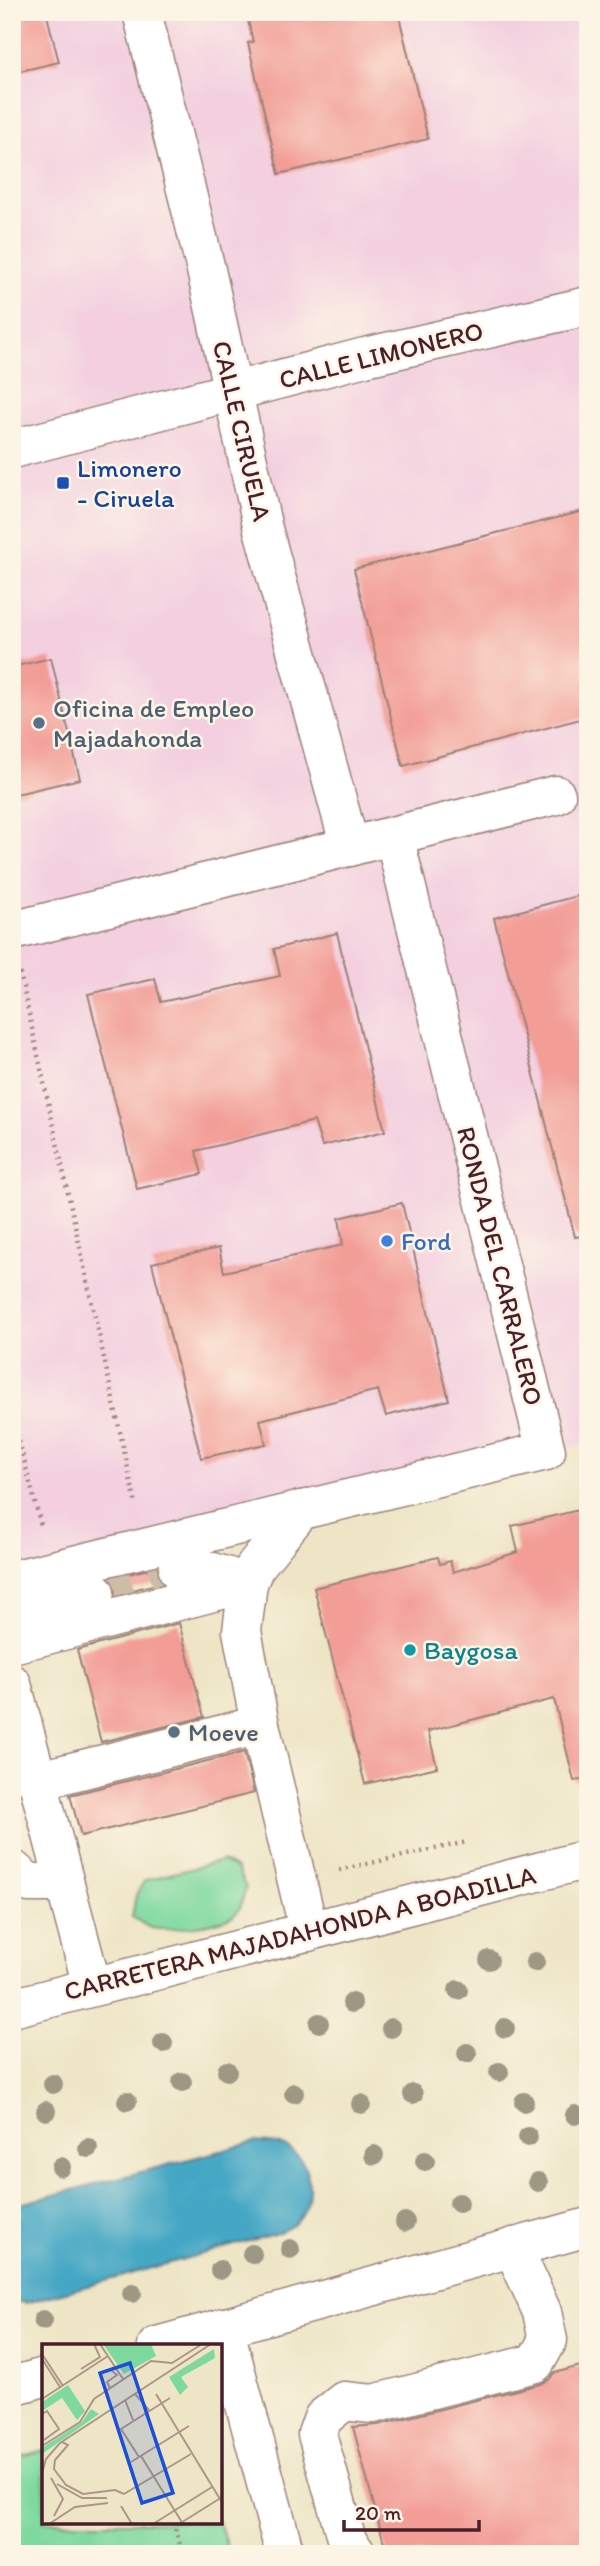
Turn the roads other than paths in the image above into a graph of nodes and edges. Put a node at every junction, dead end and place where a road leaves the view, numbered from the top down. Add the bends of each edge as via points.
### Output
1 (142, 12) edge
2 (588, 306) edge
3 (233, 392) junction
4 (12, 450) edge
5 (556, 795) dead end
6 (394, 836) junction
7 (350, 847) junction
8 (15, 948) edge
9 (301, 1510) junction
10 (178, 1570) tunnel mouth
11 (12, 1580) edge
12 (248, 1583) junction
13 (95, 1592) tunnel mouth
14 (12, 1609) edge
15 (12, 1644) edge
16 (12, 1684) edge
17 (260, 1725) junction
18 (36, 1782) junction
19 (588, 1859) edge
20 (12, 1869) edge
21 (64, 1883) junction
22 (309, 1932) junction
23 (92, 1986) junction
24 (12, 2008) edge
25 (588, 2227) edge
26 (513, 2247) junction
27 (224, 2327) junction
28 (164, 2344) edge
29 (42, 2378) edge
30 (12, 2386) edge
31 (285, 2554) edge
32 (357, 2554) edge

1 - 3 street, CALLE CIRUELA
2 - 3 street, CALLE LIMONERO
3 - 4 street, CALLE LIMONERO
3 - 7 street, CALLE CIRUELA via 263,529
5 - 6 street
6 - 7 street
6 - 9 street, RONDA DEL CARRALERO via 546,1451
7 - 8 street
9 - 11 street, RONDA DEL CARRALERO
9 - 12 street via 255,1567
10 - 12 street via 199,1567
12 - 15 street
12 - 17 street via 242,1632
13 - 14 street
16 - 18 street
17 - 18 street
17 - 22 street
18 - 21 street
19 - 22 street, CARRETERA MAJADAHONDA A BOADILLA
20 - 21 street via 29,1883
21 - 23 street
22 - 23 street, CARRETERA MAJADAHONDA A BOADILLA
23 - 24 street, CARRETERA MAJADAHONDA A BOADILLA
25 - 26 street
26 - 27 street
26 - 32 street via 542,2312 548,2340 535,2363 373,2404 344,2401 323,2418 317,2434 347,2541
27 - 28 street
27 - 31 street
29 - 30 street

